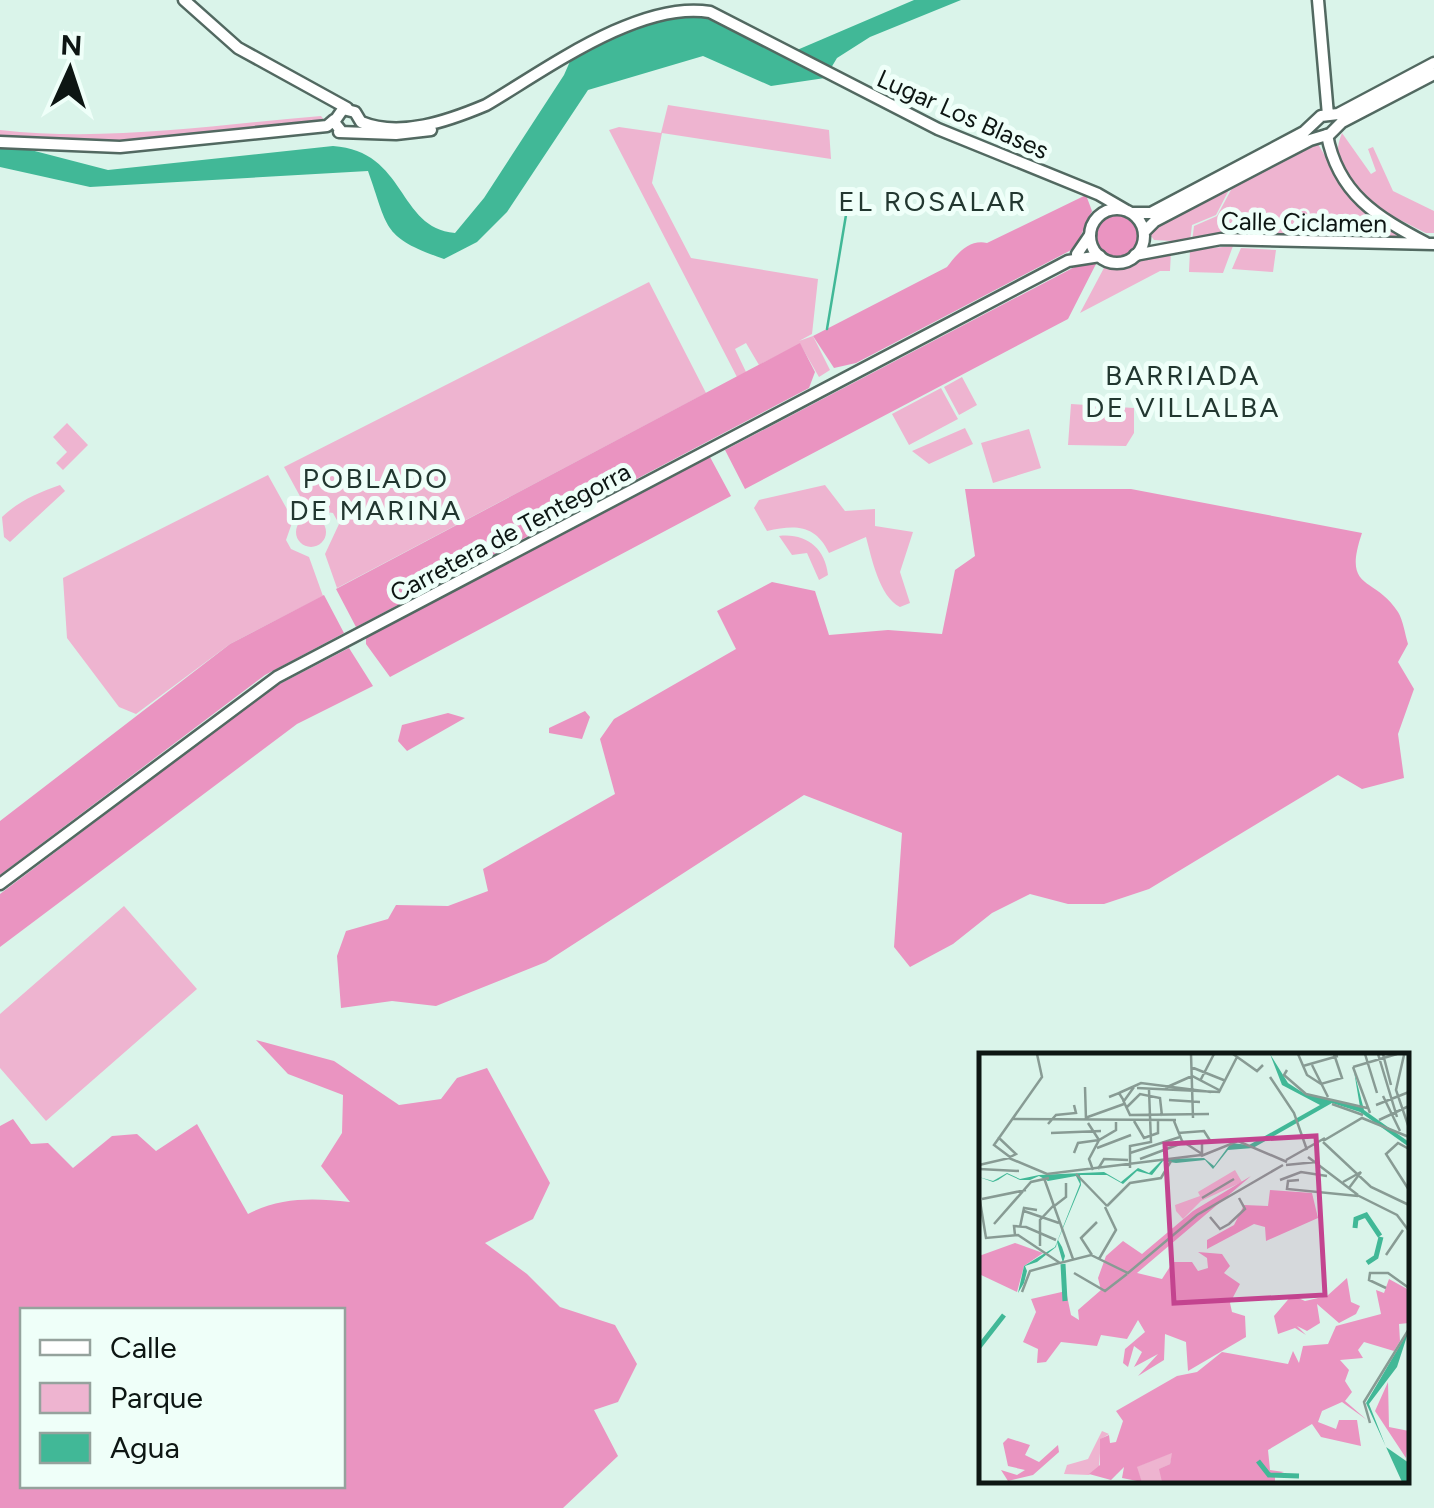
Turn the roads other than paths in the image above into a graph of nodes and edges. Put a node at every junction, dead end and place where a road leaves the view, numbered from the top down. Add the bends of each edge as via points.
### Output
1 (184, 0) edge
2 (1318, 0) edge
3 (1434, 63) edge
4 (1434, 74) edge
5 (490, 103) junction
6 (339, 114) junction
7 (1328, 115) junction
8 (358, 119) junction
9 (1316, 121) junction
10 (258, 132) junction
11 (346, 132) junction
12 (1329, 133) junction
13 (0, 142) edge
14 (1082, 188) junction
15 (1348, 189) junction
16 (1130, 212) junction
17 (1097, 218) junction
18 (1144, 232) junction
19 (1090, 235) junction
20 (1404, 238) junction
21 (1180, 244) junction
22 (1432, 244) edge
23 (1135, 255) junction
24 (1100, 256) junction
25 (1068, 260) junction
26 (0, 884) edge

1 - 6 main road via 227,41 324,97
2 - 7 main road
3 - 7 main road
4 - 12 main road
5 - 8 main road via 405,127 381,128
5 - 11 main road via 451,124 415,133
5 - 14 main road, Lugar Los Blases via 614,26 666,6 710,12 938,129
6 - 8 main road
6 - 10 main road via 327,126
6 - 11 main road
7 - 9 main road
7 - 12 main road
8 - 11 main road
9 - 12 main road via 1316,130
9 - 16 main road via 1151,213
10 - 11 main road
10 - 13 main road via 97,148
12 - 15 main road
12 - 18 main road
14 - 16 main road, Lugar Los Blases
14 - 17 main road via 1096,199
15 - 20 main road
15 - 22 main road
16 - 17 main road via 1112,209
16 - 18 main road
17 - 19 main road
18 - 21 main road, Calle Ciclamen
18 - 23 main road
19 - 24 main road
19 - 25 main road, Carretera de Tentegorra
20 - 21 main road, Calle Ciclamen
20 - 22 main road, Calle Ciclamen
21 - 23 main road, Calle Ciclamen
23 - 24 main road via 1116,262
24 - 25 main road, Carretera de Tentegorra
25 - 26 main road, Carretera de Tentegorra via 276,678

